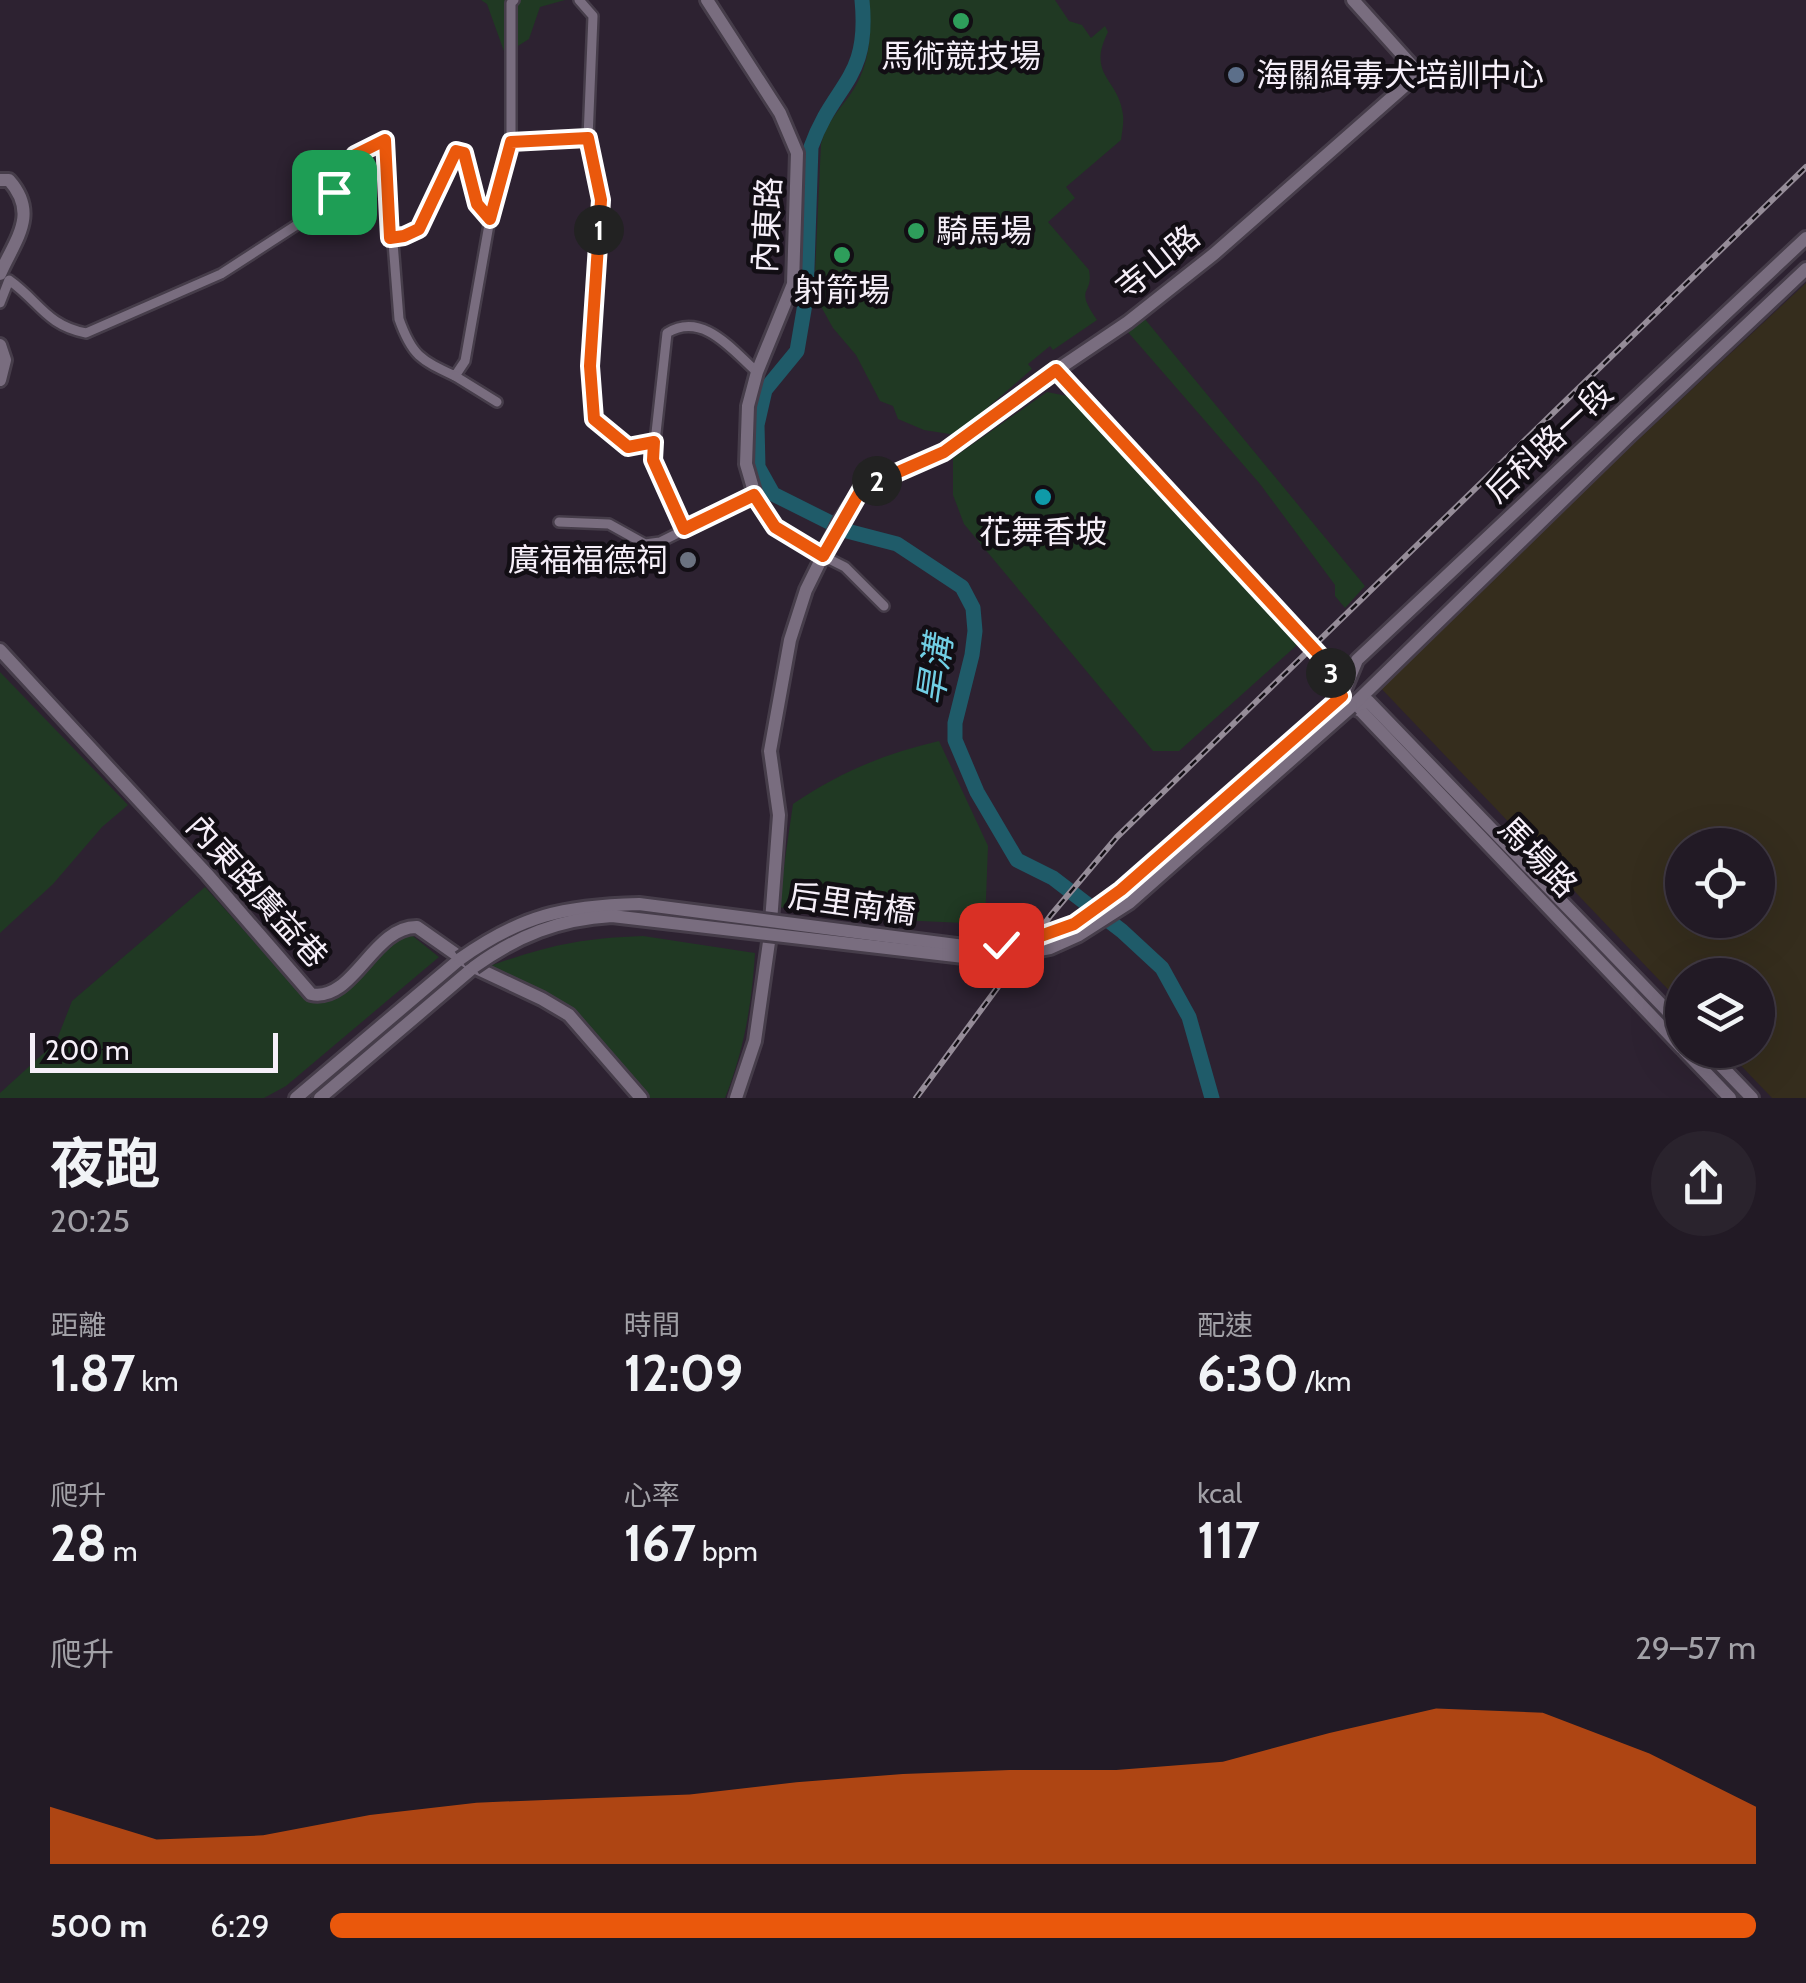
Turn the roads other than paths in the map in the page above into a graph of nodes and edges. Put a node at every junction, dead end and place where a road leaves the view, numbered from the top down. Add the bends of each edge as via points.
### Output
1 (514, 0) edge
2 (579, 0) edge
3 (707, 0) edge
4 (1353, 0) edge
5 (588, 138) junction
6 (511, 142) junction
7 (0, 180) edge
8 (490, 219) junction
9 (390, 238) junction
10 (1806, 238) edge
11 (1806, 269) edge
12 (0, 274) edge
13 (0, 303) edge
14 (0, 346) edge
15 (1056, 370) junction
16 (757, 372) junction
17 (455, 376) junction
18 (0, 380) edge
19 (497, 402) dead end
20 (654, 442) junction
21 (754, 495) junction
22 (560, 522) dead end
23 (684, 529) junction
24 (823, 556) junction
25 (884, 606) dead end
26 (0, 650) edge
27 (1347, 701) junction
28 (460, 959) junction
29 (474, 967) junction
30 (1665, 1008) edge
31 (1665, 1030) edge
32 (1701, 1068) edge
33 (1723, 1068) edge
34 (296, 1098) edge
35 (320, 1098) edge
36 (640, 1098) edge
37 (736, 1098) edge
38 (1730, 1098) edge
39 (1752, 1098) edge

1 - 6 street
2 - 5 street via 594,16
3 - 16 street, 內東路 via 798,153 793,284
4 - 15 street, 寺山路 via 1415,69 1414,76 1165,295
5 - 6 street
5 - 20 street via 601,200 590,366 594,419 628,447
6 - 8 street
7 - 12 street via 21,194 24,222
8 - 9 street via 477,204 464,153 456,151 419,229
8 - 17 street via 465,360
9 - 13 street via 385,140 355,155 334,192 282,234 220,274 86,333 44,315 9,280
9 - 17 street via 408,346
10 - 27 street, 后科路一段 via 1357,660
11 - 27 street, 后科路一段
14 - 18 street
15 - 24 street, 寺山路 via 944,452 862,488
15 - 27 street, 馬場路 via 1324,660
16 - 20 street via 713,332 696,326 667,332
16 - 21 street, 內東路 via 745,437
17 - 19 street
20 - 23 street via 653,460
21 - 23 street
21 - 24 street, 內東路 via 775,527
22 - 23 street via 610,524 645,544
24 - 25 street via 845,567
24 - 37 street via 793,628 773,722 779,815 770,935 756,1041
26 - 28 street, 內東路廣益巷 via 311,994 338,988 409,926
27 - 28 street, 后里南橋, bridge via 1121,890 1074,924 1035,938 964,946 639,904 537,918 498,932
27 - 29 street, 后里南橋, bridge via 1129,903 1050,948 964,958 612,916 536,930
27 - 30 street, 馬場路 via 1368,701
27 - 31 street, 馬場路
28 - 29 street, 內東路廣益巷
28 - 34 street, 后里南橋
29 - 35 street, 后里南橋
29 - 36 street, 內東路廣益巷 via 569,1015
32 - 38 street, 馬場路
33 - 39 street

